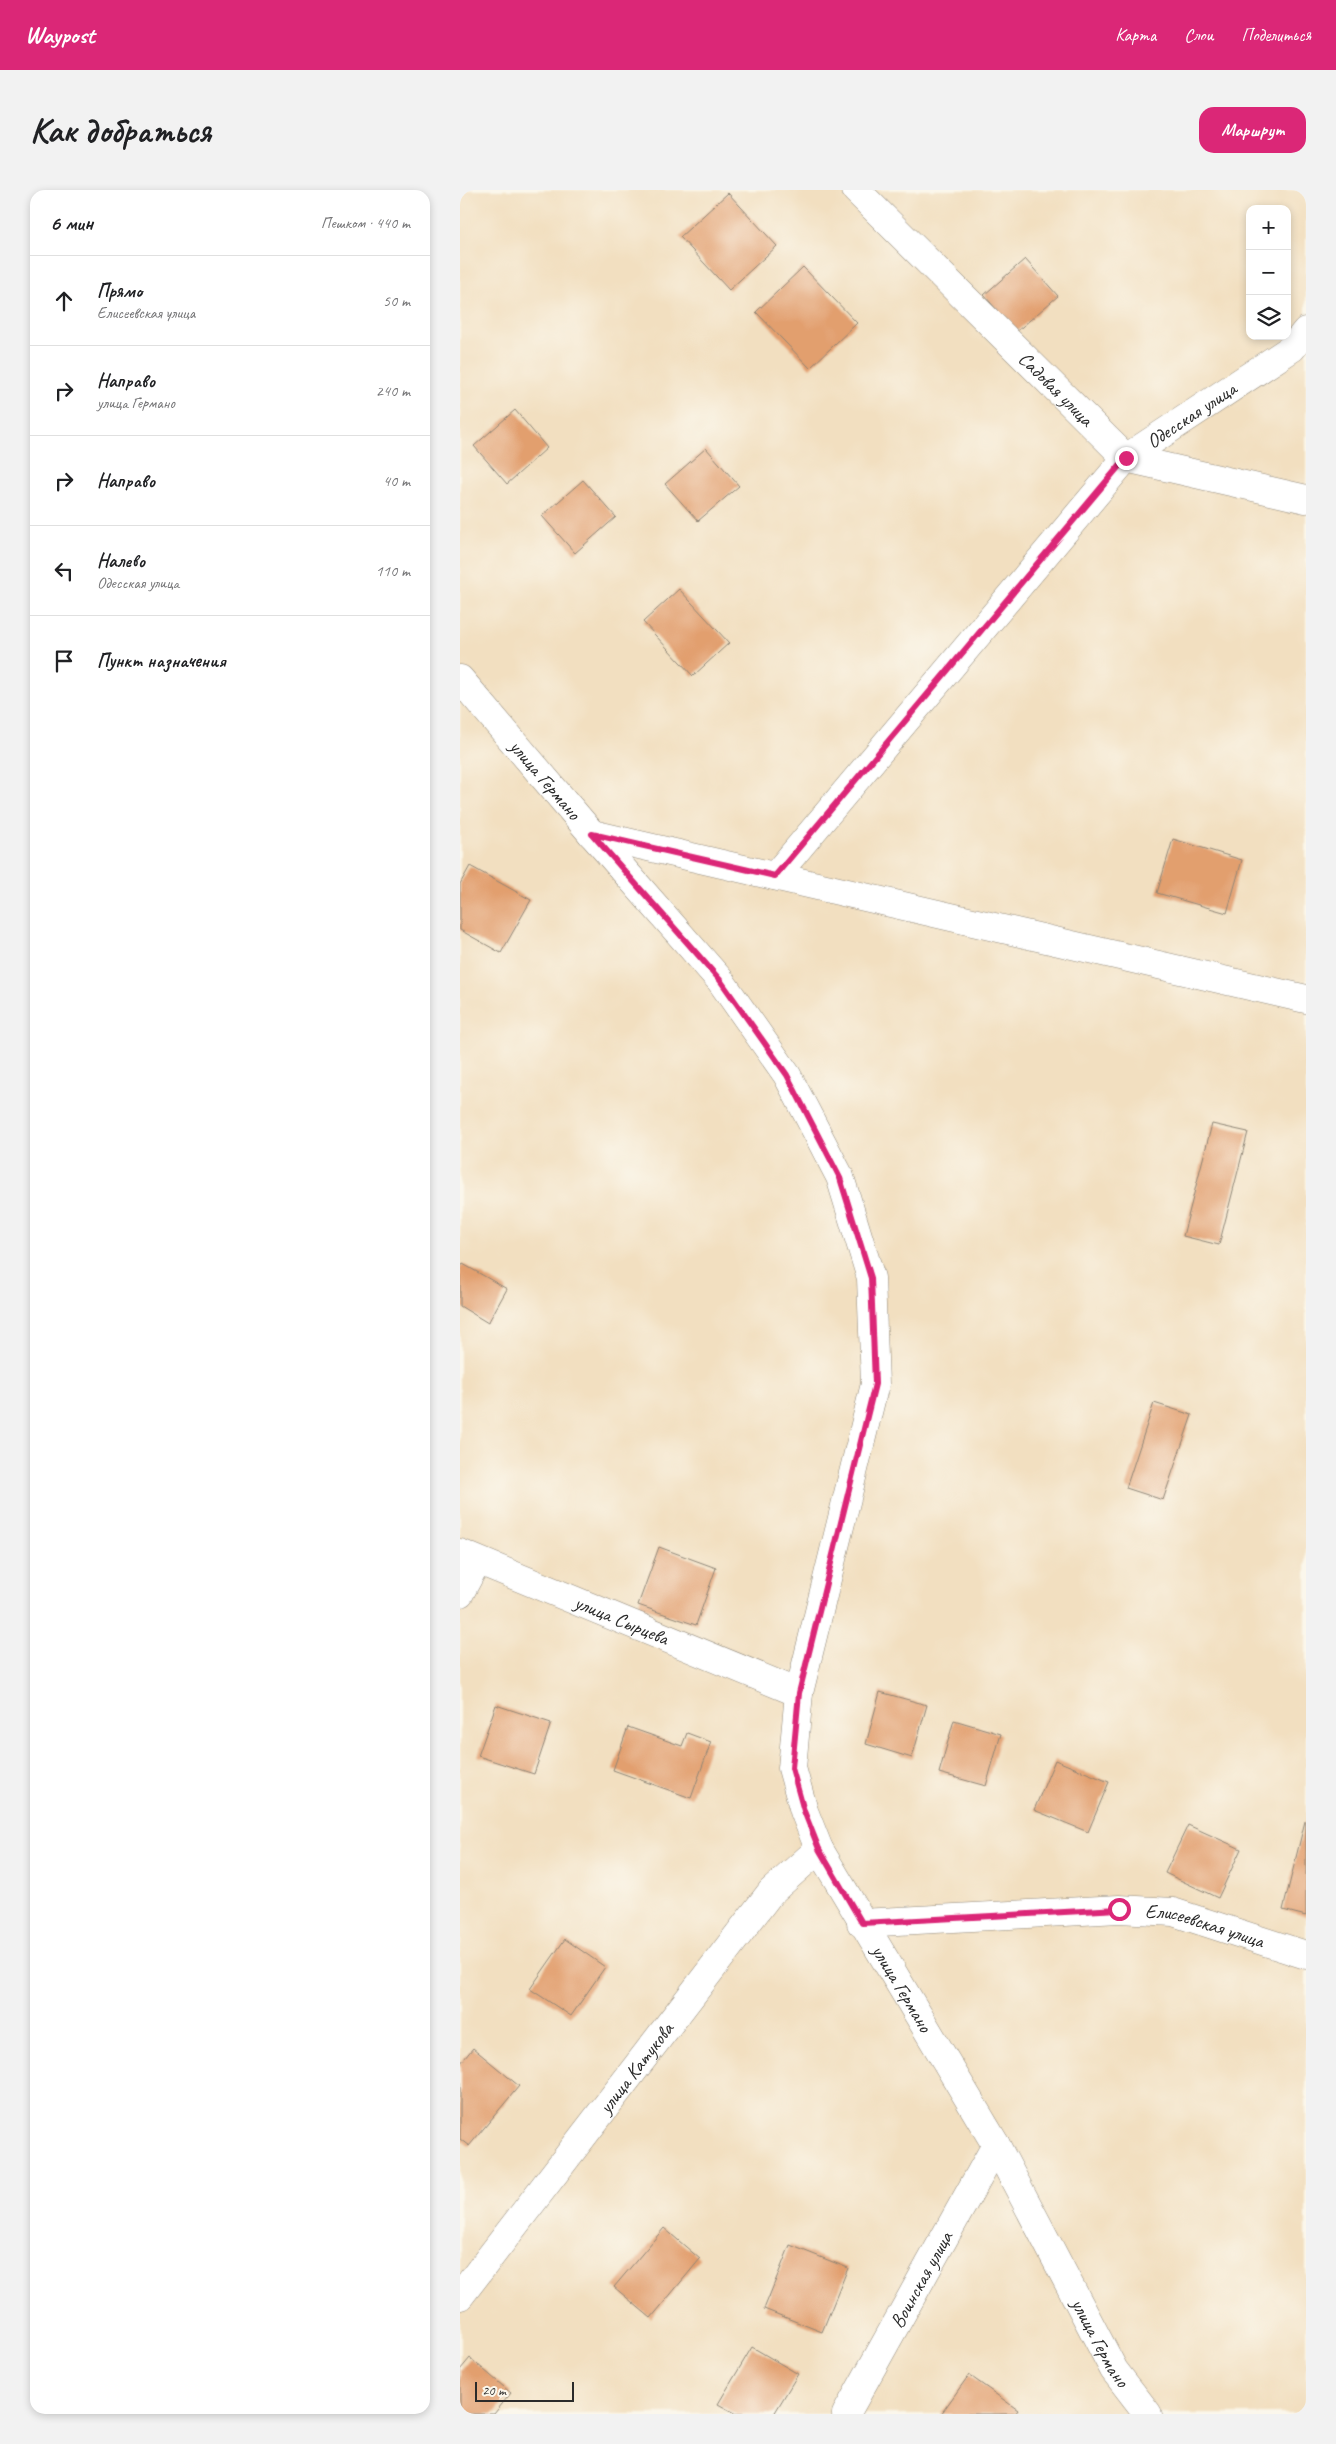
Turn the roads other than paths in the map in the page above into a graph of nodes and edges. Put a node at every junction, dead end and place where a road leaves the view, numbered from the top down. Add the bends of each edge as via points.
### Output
1 (856, 190) edge
2 (1306, 331) edge
3 (1126, 458) junction
4 (1306, 499) edge
5 (460, 679) edge
6 (592, 834) junction
7 (775, 876) junction
8 (1306, 999) edge
9 (468, 1557) edge
10 (460, 1593) edge
11 (799, 1693) junction
12 (819, 1849) junction
13 (862, 1923) junction
14 (1306, 1955) edge
15 (996, 2145) junction
16 (460, 2296) edge
17 (846, 2414) edge
18 (1148, 2414) edge

1 - 3 street, Садовая улица
2 - 3 street, Одесская улица via 1292,348
3 - 4 street
3 - 7 street, Одесская улица
5 - 6 street, улица Германо
6 - 7 street
6 - 11 street, улица Германо via 720,980 787,1075 840,1178 871,1278 875,1384
7 - 8 street
9 - 10 street, улица Сырцева
9 - 11 street, улица Сырцева
11 - 12 street, улица Германо via 792,1768
12 - 13 street, улица Германо
12 - 16 street, улица Катукова via 771,1892
13 - 14 street, Елисеевская улица via 1119,1909 1173,1912
13 - 15 street, улица Германо
15 - 17 street, Воинская улица
15 - 18 street, улица Германо via 1114,2370

